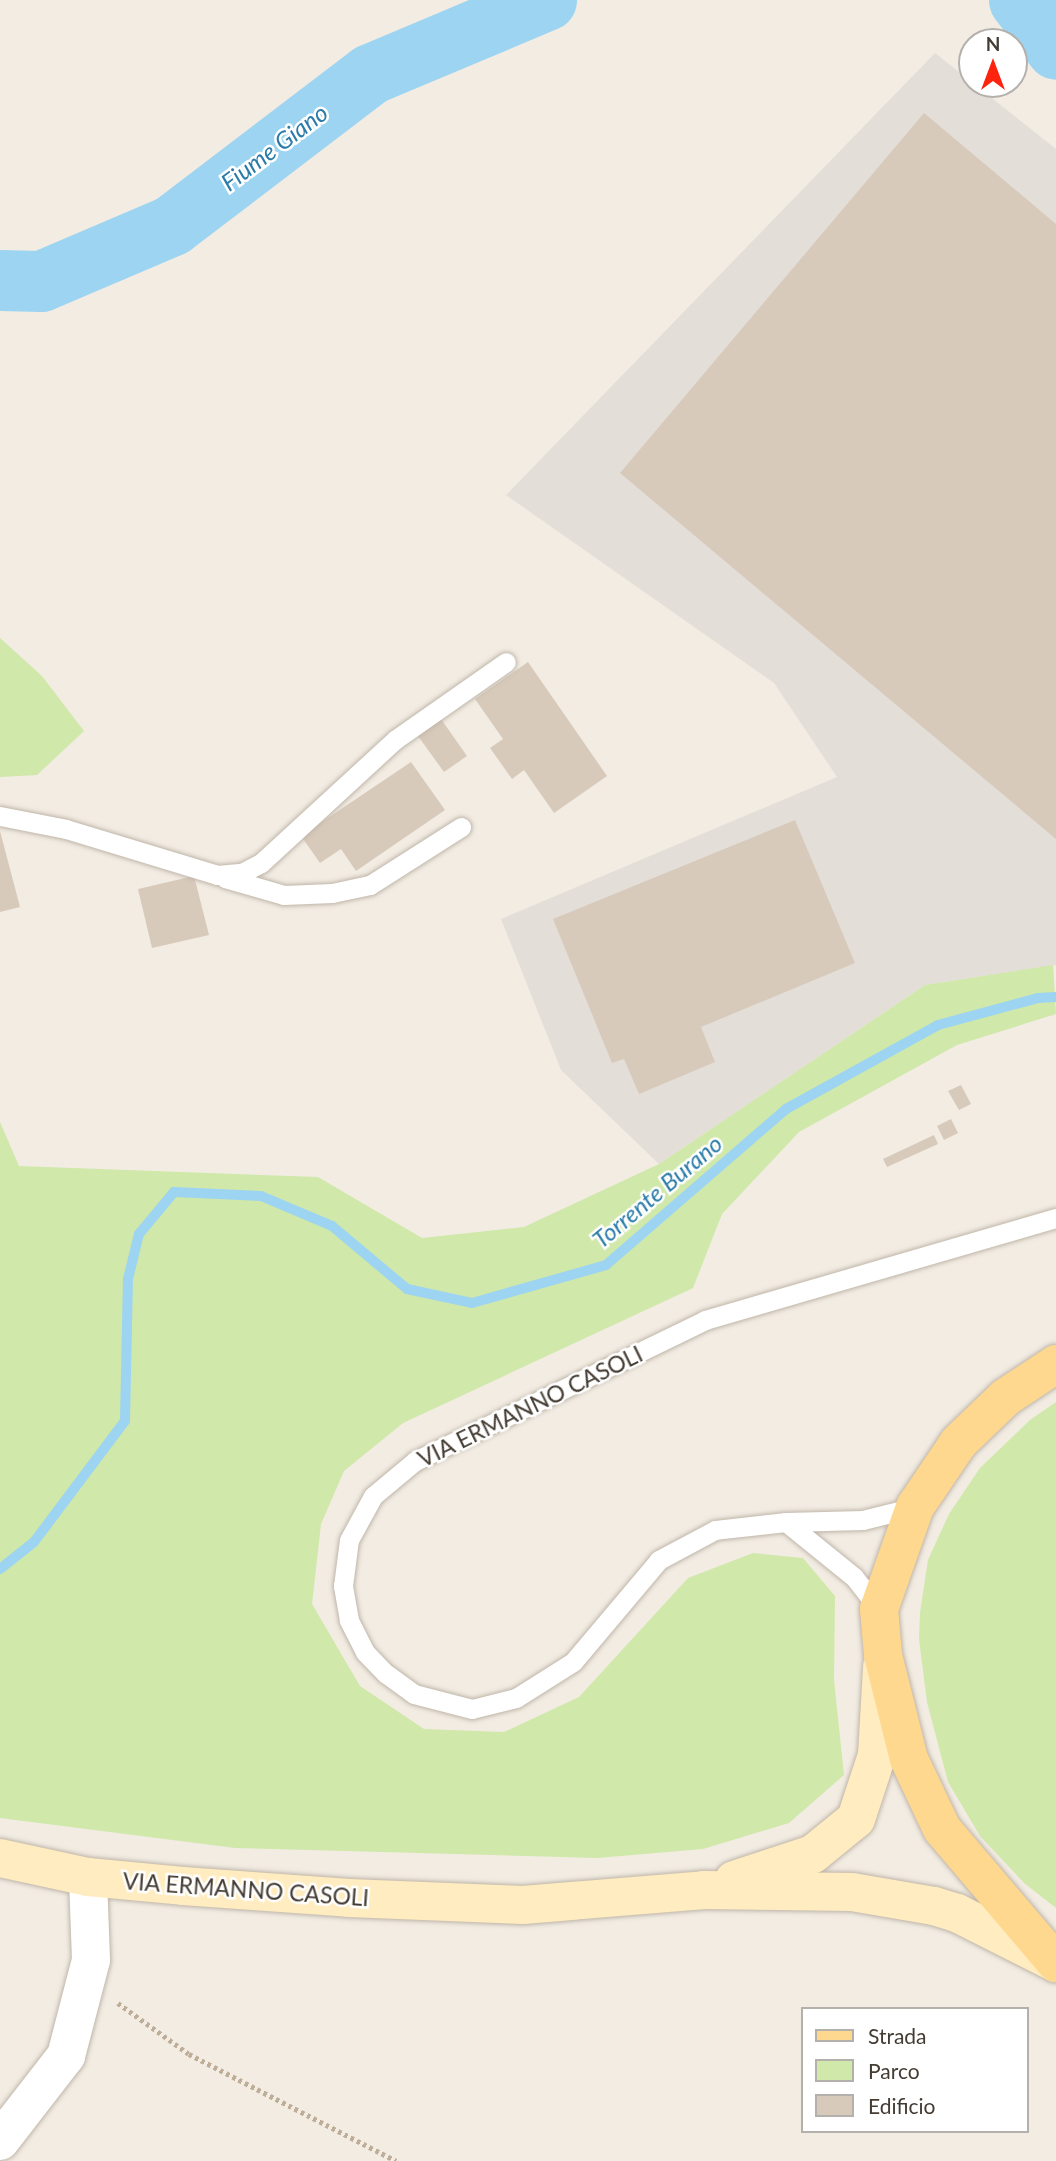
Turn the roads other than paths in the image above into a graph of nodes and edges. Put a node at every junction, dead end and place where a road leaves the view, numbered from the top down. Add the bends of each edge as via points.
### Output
1 (506, 662) dead end
2 (0, 816) edge
3 (461, 827) dead end
4 (217, 875) junction
5 (1056, 1218) edge
6 (1056, 1364) edge
7 (915, 1507) junction
8 (786, 1522) junction
9 (879, 1609) junction
10 (883, 1655) junction
11 (0, 1858) edge
12 (88, 1877) junction
13 (704, 1890) junction
14 (1056, 1963) edge
15 (0, 2141) edge

1 - 4 lane via 397,739 261,863 242,873
2 - 4 lane via 65,830
3 - 4 lane via 370,885 332,893 284,895
5 - 8 lane, VIA ERMANNO CASOLI via 705,1320 415,1461 373,1496 349,1540 343,1586 349,1620 365,1652 386,1674 414,1694 472,1709 516,1698 573,1662 659,1560 715,1530
6 - 7 main road, VIA ERMANNO CASOLI via 1006,1397 959,1441
7 - 8 lane, VIA ERMANNO CASOLI via 863,1520
7 - 9 main road, VIA ERMANNO CASOLI
8 - 9 lane via 854,1577
9 - 10 main road, VIA ERMANNO CASOLI
10 - 13 main road, VIA ERMANNO CASOLI via 877,1755 856,1819 813,1854
10 - 14 main road, VIA ERMANNO CASOLI via 909,1759 942,1829
11 - 12 main road, VIA ERMANNO CASOLI
12 - 13 main road, VIA ERMANNO CASOLI via 336,1897 523,1905
12 - 15 street via 91,1960 66,2056
13 - 14 main road, VIA ERMANNO CASOLI via 852,1892 934,1906

